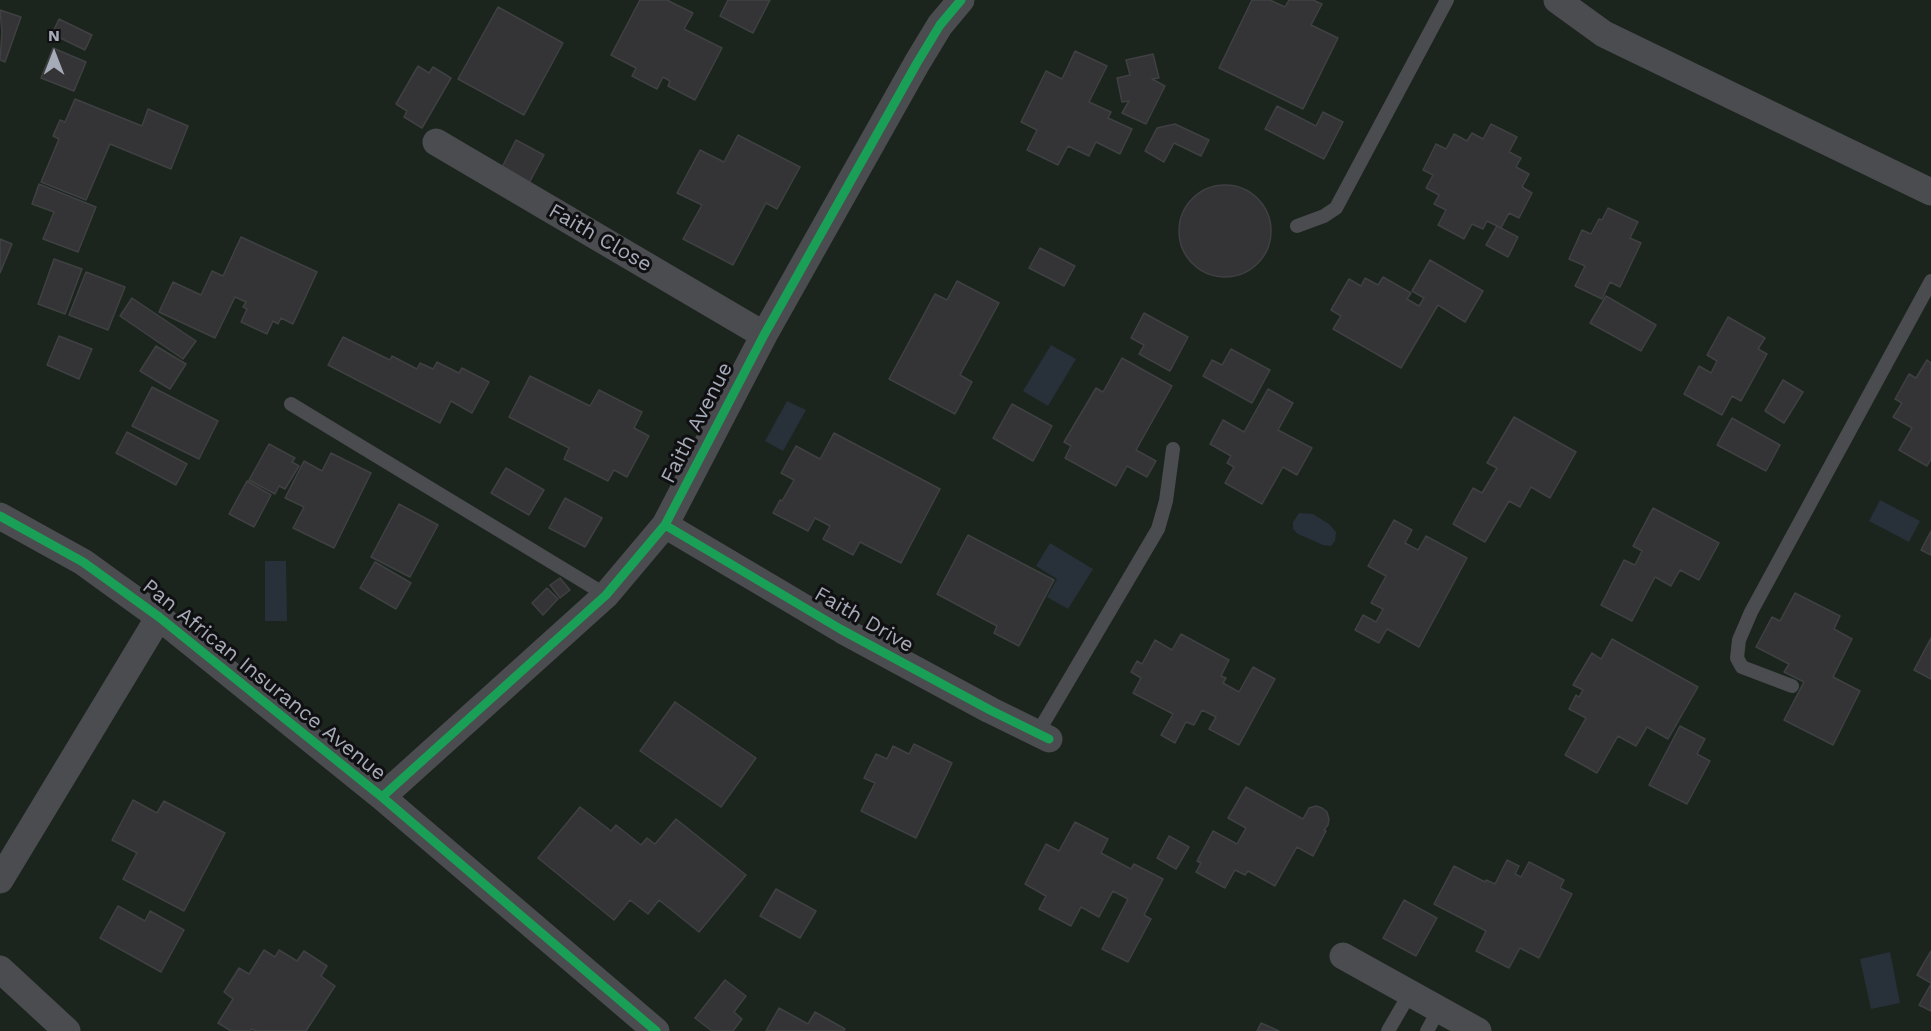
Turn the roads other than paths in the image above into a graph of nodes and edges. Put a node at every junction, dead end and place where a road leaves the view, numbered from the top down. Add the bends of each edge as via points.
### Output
1 (961, 0) edge
2 (1447, 0) edge
3 (1557, 0) edge
4 (436, 142) dead end
5 (1931, 192) edge
6 (1297, 226) dead end
7 (1931, 281) edge
8 (764, 334) junction
9 (291, 404) dead end
10 (1173, 449) dead end
11 (0, 516) edge
12 (665, 525) junction
13 (606, 595) junction
14 (159, 617) junction
15 (1792, 686) dead end
16 (1043, 737) joint
17 (382, 797) junction
18 (0, 880) edge
19 (1343, 956) dead end
20 (0, 969) edge
21 (1410, 993) junction
22 (1433, 1020) edge
23 (66, 1031) edge
24 (656, 1031) edge
25 (1389, 1031) edge
26 (1478, 1031) edge

1 - 8 street, Faith Avenue via 917,63
2 - 6 lane via 1336,208
3 - 5 street via 1604,34
4 - 8 street, Faith Close
7 - 15 lane via 1739,640 1737,658 1742,667
8 - 12 street, Faith Avenue
9 - 13 lane
10 - 16 lane via 1158,529
11 - 14 street, Pan African Insurance Avenue via 83,562
12 - 13 street, Faith Avenue
12 - 16 street, Faith Drive via 842,630
13 - 17 street, Faith Avenue
14 - 17 street, Pan African Insurance Avenue
14 - 18 street
17 - 24 street, Pan African Insurance Avenue
19 - 21 street
20 - 23 street
21 - 22 street
21 - 25 lane
22 - 26 street

